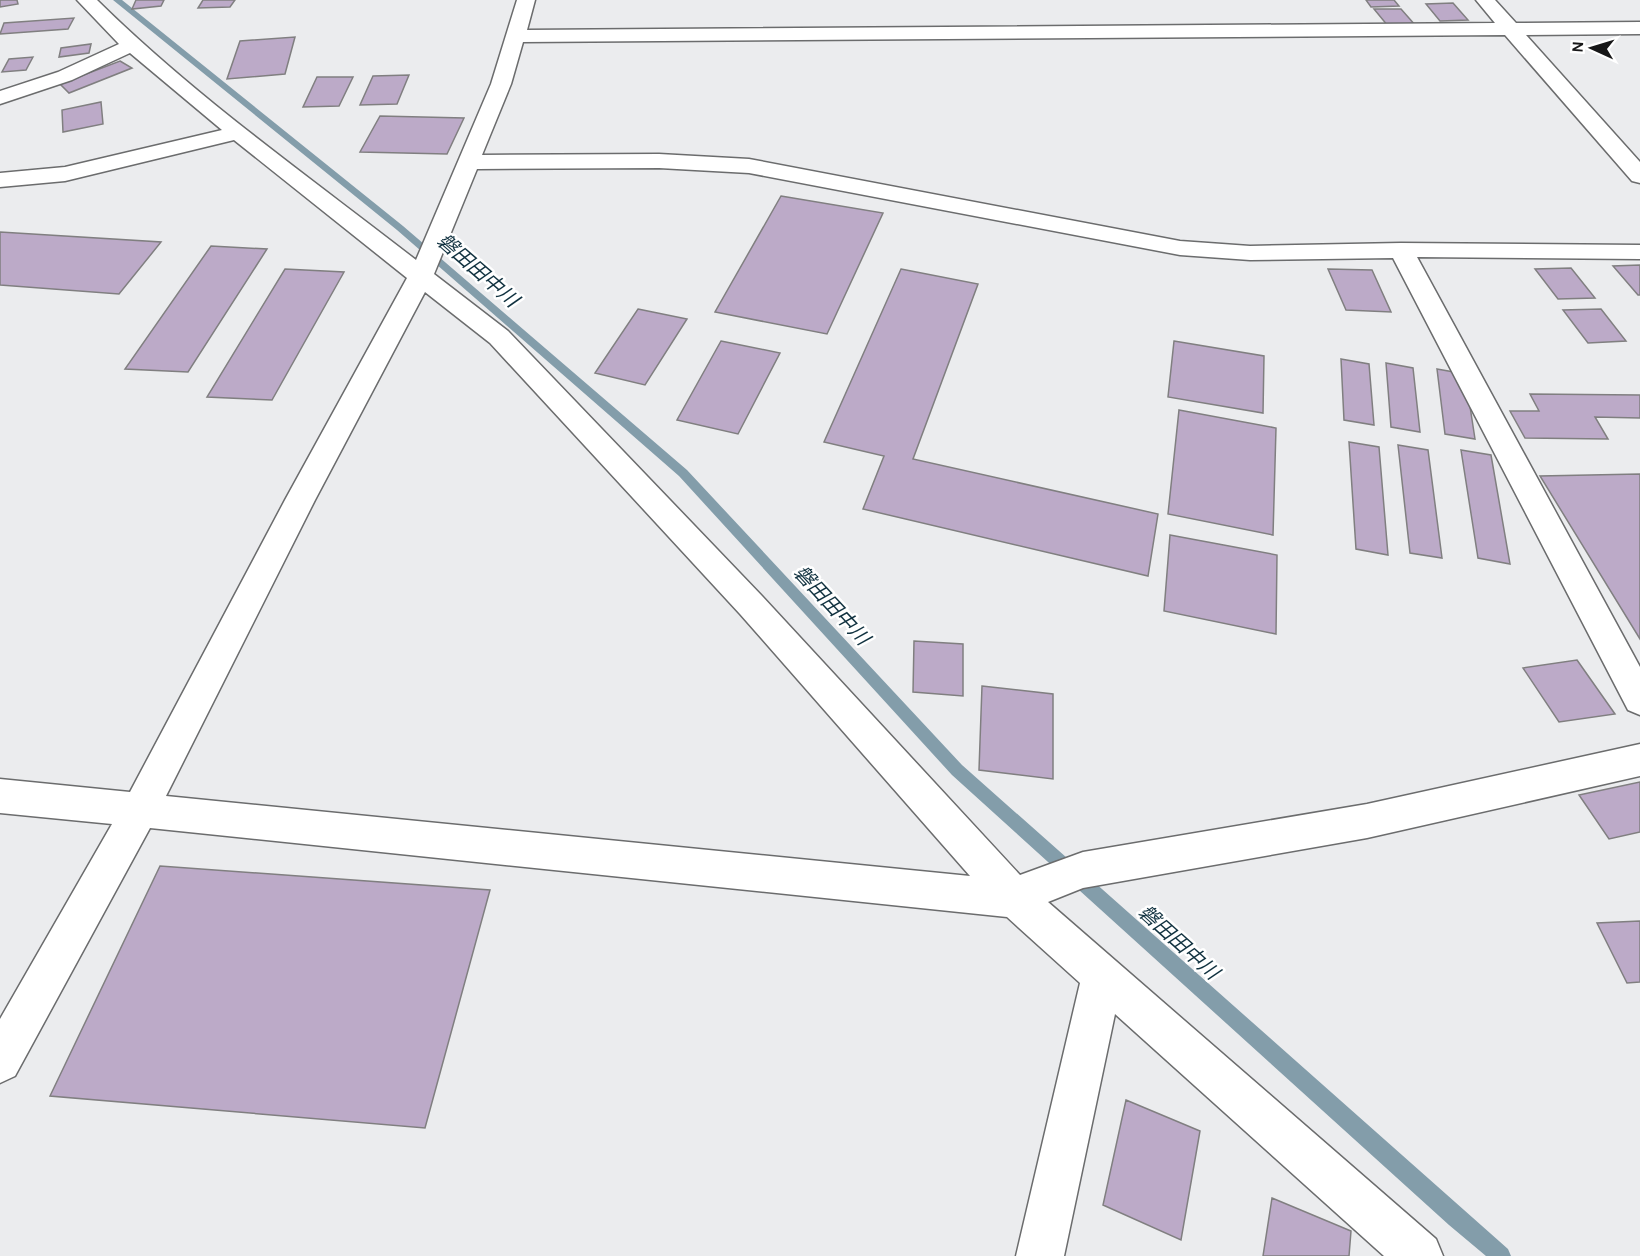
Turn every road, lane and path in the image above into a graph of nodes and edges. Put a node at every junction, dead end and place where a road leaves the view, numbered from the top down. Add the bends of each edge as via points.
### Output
1 (86, 0) edge
2 (526, 0) edge
3 (1485, 0) edge
4 (1640, 28) edge
5 (1509, 29) junction
6 (514, 36) junction
7 (132, 45) junction
8 (0, 98) edge
9 (238, 133) junction
10 (470, 162) junction
11 (1640, 176) edge
12 (0, 180) edge
13 (1401, 250) junction
14 (1640, 252) edge
15 (422, 274) junction
16 (1640, 700) edge
17 (1640, 760) edge
18 (0, 796) edge
19 (140, 810) junction
20 (1016, 899) junction
21 (1102, 978) junction
22 (0, 1061) edge
23 (1040, 1256) edge
24 (1419, 1256) edge

1 - 7 street
2 - 6 street
3 - 5 street
4 - 5 street
5 - 6 street
5 - 11 street
6 - 10 street via 501,84
7 - 8 street via 65,76
7 - 9 street
9 - 12 street via 65,174
9 - 15 street
10 - 13 street via 659,161 749,166 1180,248 1250,253
10 - 15 street
13 - 14 street
13 - 16 street
15 - 19 street
15 - 20 street via 507,345 752,605
17 - 20 street via 1367,821 1083,870
18 - 19 street
19 - 20 street
19 - 22 street
20 - 21 street
21 - 23 street
21 - 24 street

